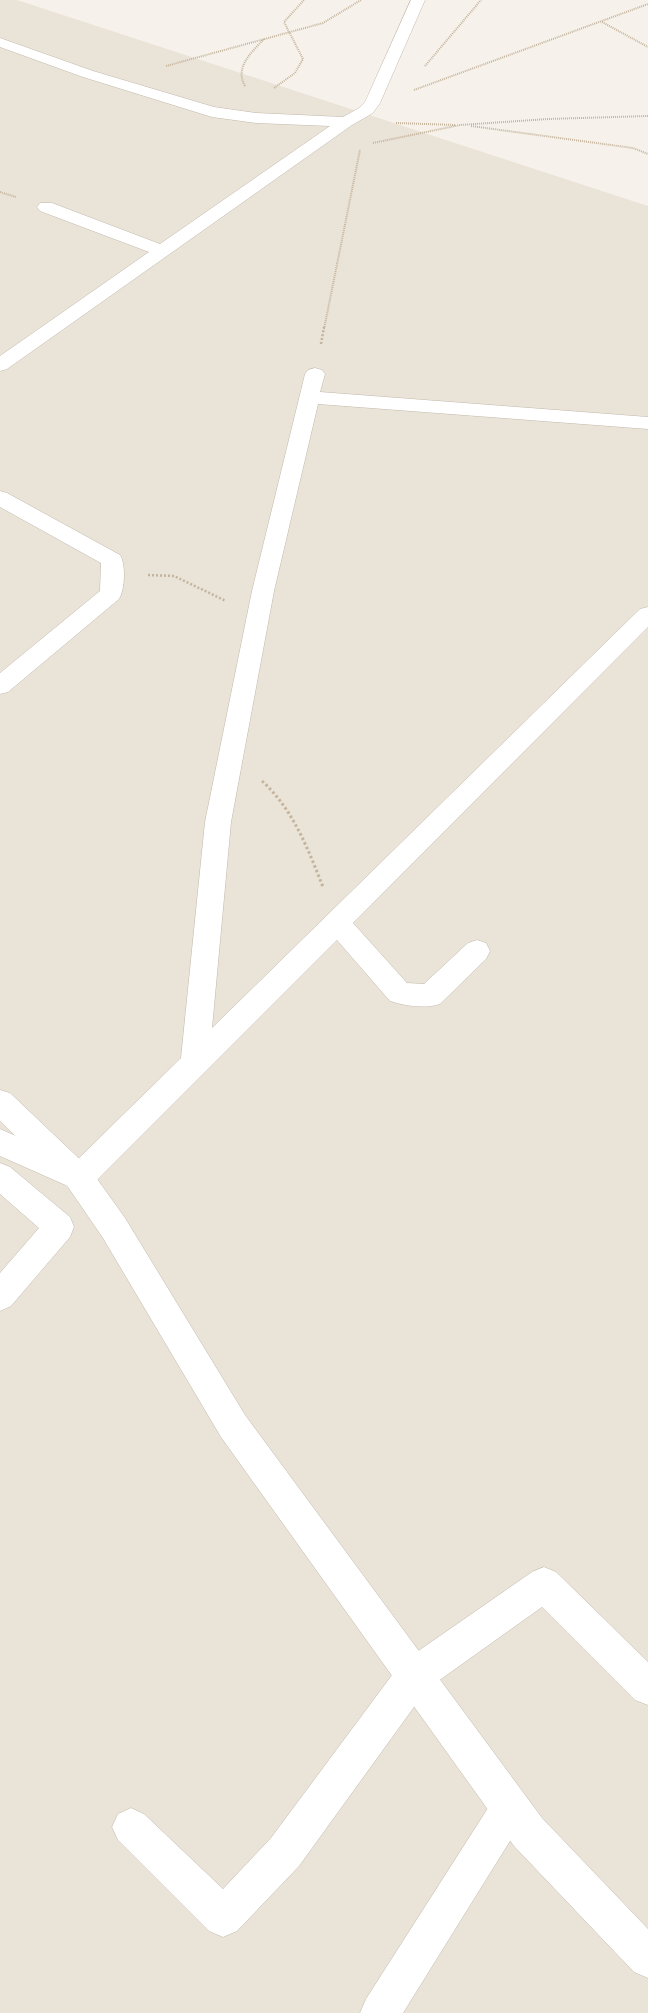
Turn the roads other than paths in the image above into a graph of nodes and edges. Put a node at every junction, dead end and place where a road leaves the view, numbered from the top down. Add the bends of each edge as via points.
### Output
1 (418, 0) edge
2 (0, 42) edge
3 (346, 122) junction
4 (46, 207) dead end
5 (162, 251) junction
6 (0, 365) edge
7 (315, 374) road end
8 (309, 398) junction
9 (648, 423) edge
10 (0, 498) edge
11 (648, 614) edge
12 (0, 686) edge
13 (337, 922) junction
14 (478, 951) dead end
15 (195, 1064) junction
16 (0, 1102) edge
17 (2, 1149) edge
18 (0, 1176) edge
19 (79, 1178) junction
20 (0, 1296) edge
21 (414, 1676) junction
22 (648, 1687) edge
23 (510, 1807) junction
24 (131, 1827) dead end
25 (648, 1958) edge
26 (380, 2013) edge

1 - 3 street via 368,110
2 - 3 street via 88,74 212,112 256,118
3 - 5 street
4 - 5 street
5 - 6 street
7 - 8 street
8 - 9 street
8 - 15 street via 258,617 218,822
10 - 12 street via 112,560 111,594
11 - 13 street
13 - 14 street via 400,993 430,996
13 - 15 street
15 - 19 street
16 - 19 street
17 - 19 street
18 - 20 street via 58,1227
19 - 21 street via 114,1228 232,1426
21 - 22 street via 544,1584
21 - 23 street
21 - 24 street via 285,1852 223,1917
23 - 25 street via 528,1832
23 - 26 street

